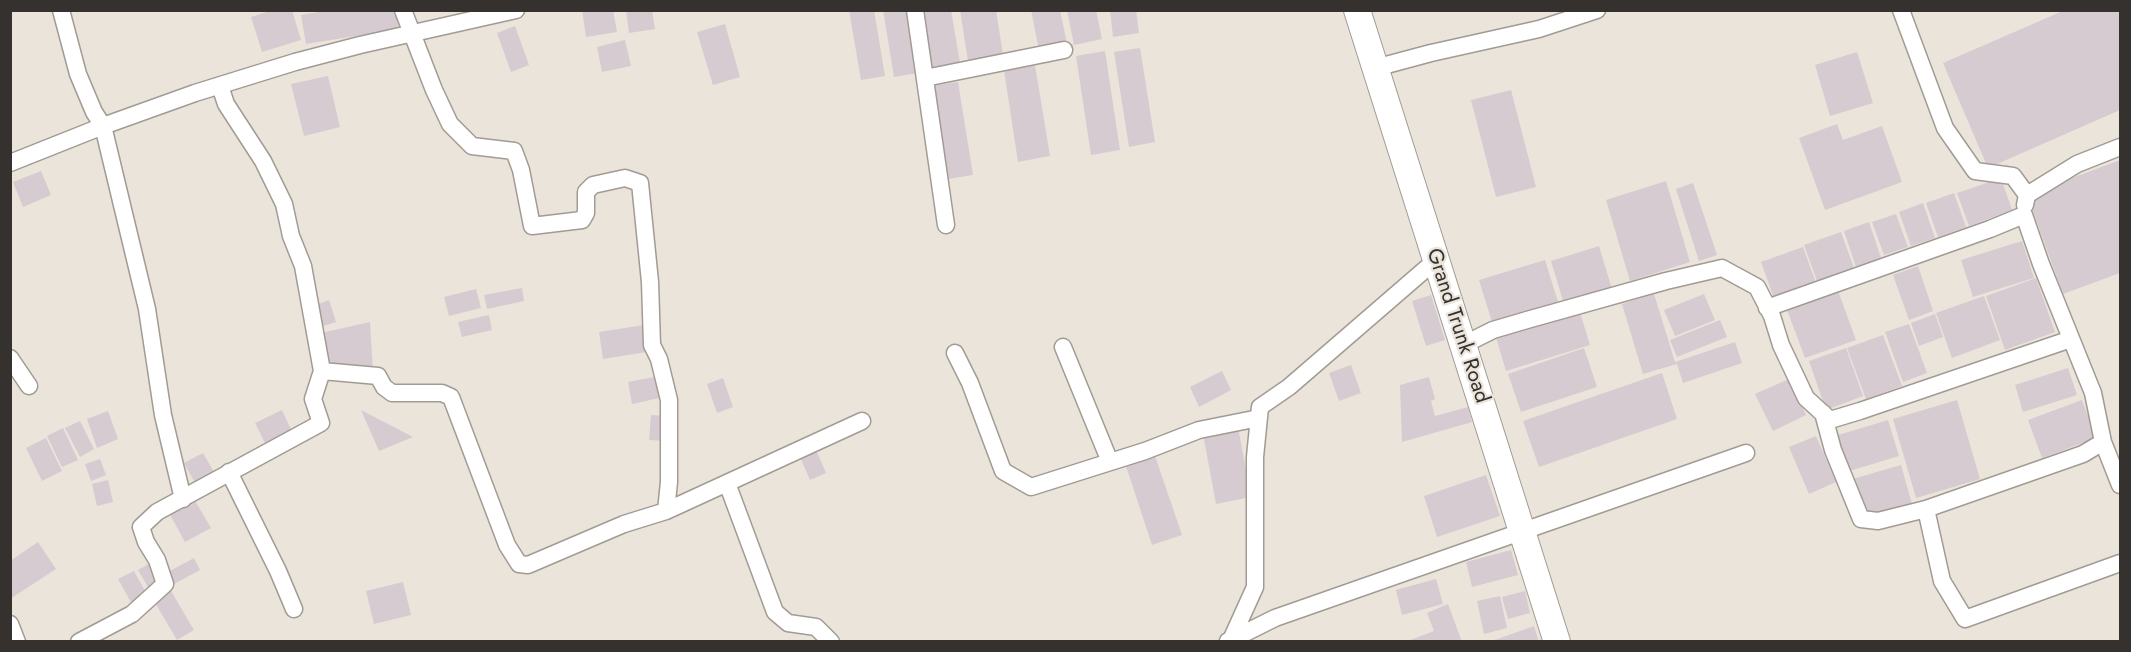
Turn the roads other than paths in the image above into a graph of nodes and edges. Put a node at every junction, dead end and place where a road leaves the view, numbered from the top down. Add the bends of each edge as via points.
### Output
1 (61, 10) edge
2 (403, 10) edge
3 (516, 10) edge
4 (915, 10) edge
5 (1357, 10) edge
6 (1598, 10) edge
7 (1901, 10) edge
8 (461, 16) edge
9 (412, 33) junction
10 (1064, 50) dead end
11 (1375, 68) junction
12 (925, 78) junction
13 (220, 86) junction
14 (103, 126) junction
15 (2121, 147) edge
16 (10, 164) edge
17 (2027, 195) junction
18 (2024, 215) junction
19 (946, 225) dead end
20 (1436, 260) junction
21 (1767, 308) junction
22 (2071, 339) junction
23 (1463, 345) junction
24 (1063, 347) dead end
25 (955, 352) dead end
26 (10, 358) edge
27 (322, 371) junction
28 (29, 386) dead end
29 (1823, 413) junction
30 (1259, 418) junction
31 (862, 421) dead end
32 (2103, 442) junction
33 (1746, 453) dead end
34 (1110, 462) junction
35 (229, 472) junction
36 (727, 483) junction
37 (2121, 485) edge
38 (183, 499) junction
39 (1926, 509) junction
40 (666, 511) junction
41 (1523, 532) junction
42 (2121, 563) edge
43 (294, 609) dead end
44 (10, 624) edge
45 (1228, 641) edge
46 (17, 642) edge
47 (79, 642) edge
48 (831, 642) edge
49 (1557, 642) edge

1 - 14 street via 78,74
2 - 9 street
3 - 8 street
4 - 12 street
5 - 11 main road, Grand Trunk Road
6 - 11 street via 1539,29
7 - 17 street via 1945,128 1975,171 2013,176
8 - 9 street
9 - 13 street via 295,62
9 - 40 street via 450,124 472,146 514,152 532,226 582,220 586,192 592,185 625,178 640,183 652,345 669,400
10 - 12 street
11 - 20 main road, Grand Trunk Road
12 - 19 street
13 - 14 street
13 - 27 street via 226,104 263,161 284,204 303,266
14 - 16 street
14 - 38 street via 147,309 163,415
15 - 17 street via 2077,164
17 - 18 street
18 - 21 street
18 - 22 street
20 - 23 main road, Grand Trunk Road
20 - 30 street via 1289,387 1260,407
21 - 23 street via 1757,287 1722,268 1493,330
21 - 29 street via 1806,398
22 - 29 street via 1830,420
22 - 32 street via 2093,393
23 - 41 main road, Grand Trunk Road
24 - 34 street
25 - 34 street via 1003,471 1031,487
26 - 28 street
27 - 35 street via 313,399 321,423
27 - 40 street via 378,376 392,393 442,393 451,397 507,544 519,564 528,566 624,524
29 - 39 street via 1833,450 1861,519 1878,521
30 - 34 street via 1199,429
30 - 45 street via 1255,457 1255,587
31 - 36 street
32 - 37 street
32 - 39 street via 2083,454
33 - 41 street
35 - 38 street
35 - 43 street
36 - 40 street
36 - 48 street via 775,612 788,623 816,627
38 - 47 street via 157,512 141,527 165,584 132,614
39 - 42 street via 1942,581 1965,619
41 - 45 street via 1275,618
41 - 49 main road, Grand Trunk Road
44 - 46 street

